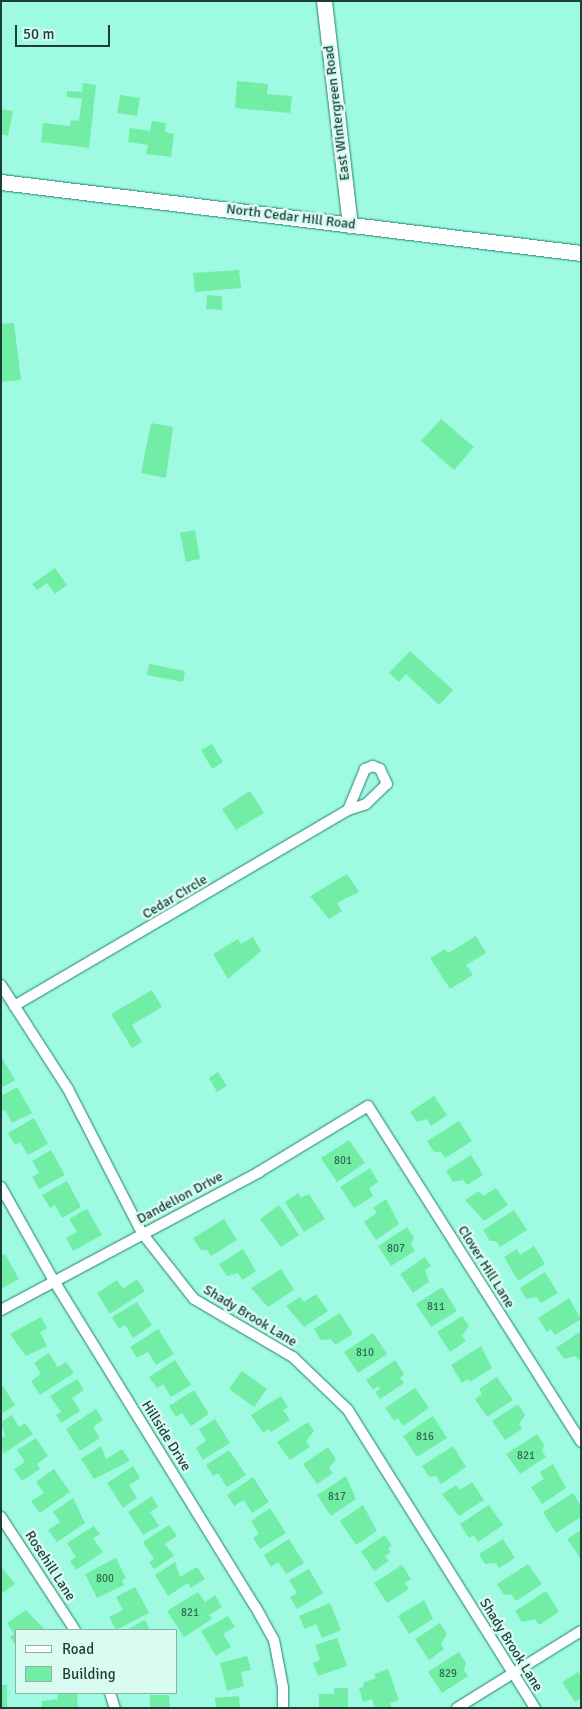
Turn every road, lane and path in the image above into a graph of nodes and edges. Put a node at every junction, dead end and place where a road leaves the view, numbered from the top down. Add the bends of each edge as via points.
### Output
1 (324, 1) edge
2 (1, 182) edge
3 (350, 224) junction
4 (581, 253) edge
5 (348, 810) junction
6 (1, 985) edge
7 (14, 1006) junction
8 (368, 1106) joint
9 (1, 1187) edge
10 (142, 1234) junction
11 (54, 1281) junction
12 (1, 1310) edge
13 (581, 1442) edge
14 (1, 1517) edge
15 (74, 1629) edge
16 (581, 1631) edge
17 (514, 1675) junction
18 (110, 1694) edge
19 (115, 1708) edge
20 (283, 1708) edge
21 (457, 1708) edge
22 (535, 1708) edge

1 - 3 street, East Wintergreen Road
2 - 3 street, North Cedar Hill Road
3 - 4 street, North Cedar Hill Road
5 - 5 street, Cedar Circle via 366,804 387,784 380,768 365,769
5 - 7 street, Cedar Circle
6 - 7 street, Shady Brook Lane
7 - 10 street, Shady Brook Lane via 68,1089
8 - 10 street, Dandelion Drive via 260,1172
8 - 13 street, Clover Hill Lane
9 - 11 street, Hillside Drive
10 - 11 street, Dandelion Drive
10 - 17 street, Shady Brook Lane via 194,1299 293,1357 348,1410
11 - 12 street, Dandelion Drive
11 - 20 street, Hillside Drive via 269,1632 283,1687
14 - 15 street, Rosehill Lane
16 - 17 street
17 - 21 street
17 - 22 street, Shady Brook Lane
18 - 19 street

